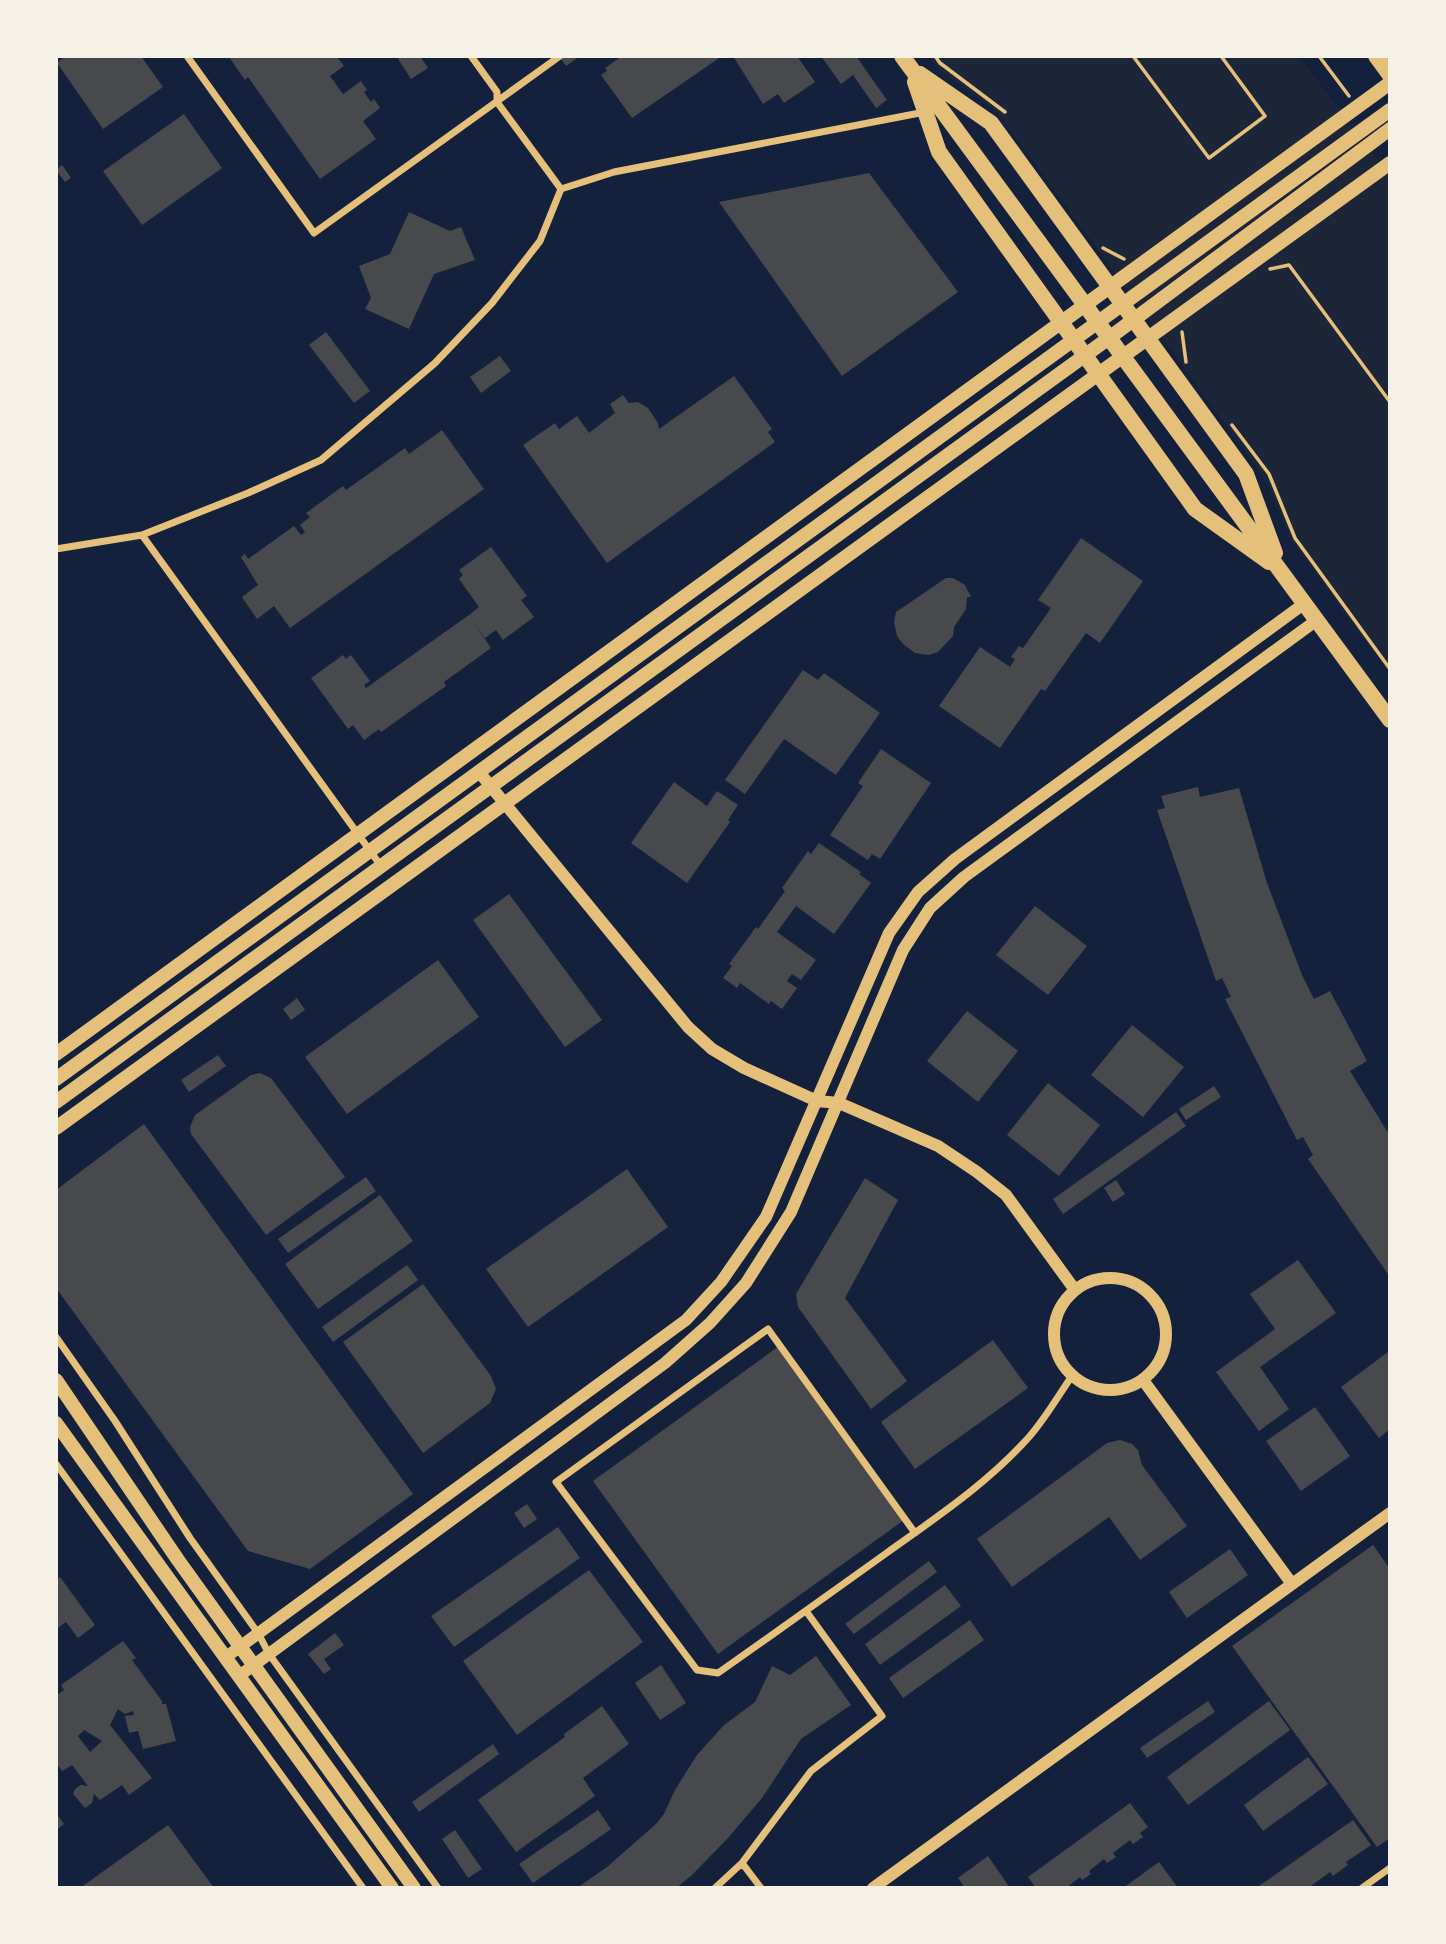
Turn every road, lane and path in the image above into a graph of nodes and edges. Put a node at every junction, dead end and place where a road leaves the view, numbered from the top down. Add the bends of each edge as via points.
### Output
1 (187, 56) edge
2 (471, 56) edge
3 (560, 56) edge
4 (1133, 56) edge
5 (1221, 56) edge
6 (1376, 56) edge
7 (906, 61) edge
8 (1390, 75) edge
9 (1390, 83) edge
10 (497, 102) junction
11 (1390, 110) edge
12 (925, 112) junction
13 (1390, 129) edge
14 (1390, 163) edge
15 (561, 189) junction
16 (1261, 271) dead end
17 (1110, 287) junction
18 (1085, 305) junction
19 (1123, 306) junction
20 (1134, 320) junction
21 (1061, 322) junction
22 (1099, 323) junction
23 (1192, 324) dead end
24 (1109, 338) junction
25 (1147, 339) junction
26 (1073, 340) junction
27 (1085, 355) junction
28 (1122, 356) junction
29 (1192, 370) dead end
30 (1098, 373) junction
31 (1390, 402) edge
32 (1230, 422) dead end
33 (142, 535) junction
34 (56, 549) edge
35 (1281, 570) junction
36 (1305, 603) junction
37 (1317, 620) junction
38 (1390, 669) edge
39 (1390, 720) edge
40 (480, 772) junction
41 (490, 787) junction
42 (504, 804) junction
43 (358, 834) junction
44 (371, 852) junction
45 (381, 866) junction
46 (56, 1054) edge
47 (56, 1079) edge
48 (817, 1101) junction
49 (56, 1102) edge
50 (839, 1103) junction
51 (56, 1128) edge
52 (1075, 1290) junction
53 (56, 1337) edge
54 (1072, 1376) junction
55 (56, 1380) edge
56 (1143, 1380) junction
57 (56, 1423) edge
58 (56, 1464) edge
59 (1390, 1513) edge
60 (915, 1532) junction
61 (1292, 1584) junction
62 (806, 1611) junction
63 (258, 1633) junction
64 (240, 1647) junction
65 (269, 1654) junction
66 (226, 1657) junction
67 (254, 1666) junction
68 (239, 1676) junction
69 (742, 1863) junction
70 (1390, 1868) edge
71 (363, 1888) edge
72 (392, 1888) edge
73 (414, 1888) edge
74 (438, 1888) edge
75 (715, 1888) edge
76 (761, 1888) edge
77 (873, 1888) edge
78 (1362, 1888) edge

1 - 10 street via 314,233
2 - 10 street via 497,92
3 - 10 street
4 - 5 path via 1209,158 1265,116
6 - 8 main road
7 - 12 main road
7 - 17 main road via 990,123
7 - 18 main road
9 - 17 main road
10 - 15 street
11 - 19 main road
12 - 15 street via 614,172
12 - 21 main road via 939,152
13 - 20 main road
14 - 25 main road
15 - 33 street via 540,241 492,303 435,363 321,460
16 - 31 path via 1289,265
17 - 18 main road
17 - 19 main road
18 - 21 main road
18 - 22 main road
19 - 20 main road
19 - 22 main road
20 - 24 main road
20 - 25 main road
21 - 26 main road
21 - 43 main road
22 - 24 main road
22 - 26 main road
23 - 29 path via 1182,332 1184,359
24 - 27 main road
24 - 28 main road
25 - 28 main road
25 - 35 main road via 1246,474
26 - 27 main road
26 - 40 main road
27 - 30 main road
27 - 41 main road
28 - 30 main road
28 - 35 main road
30 - 35 main road via 1195,509
30 - 42 main road
32 - 38 path via 1269,474 1295,538
33 - 34 street
33 - 43 street
35 - 36 main road
36 - 37 main road
36 - 48 street via 955,859 918,892 889,933
37 - 39 main road
37 - 50 street via 964,877 930,908 904,950
40 - 41 street
40 - 44 main road
41 - 42 street
41 - 45 main road
42 - 48 street via 688,1027 712,1049 744,1068
42 - 51 main road
43 - 44 street
43 - 46 main road
44 - 45 street
44 - 47 main road
45 - 49 main road
48 - 50 street
48 - 63 street via 766,1217 721,1283 685,1320
50 - 52 street via 937,1146 977,1172 1006,1195
50 - 65 street via 792,1212 746,1283 710,1323 666,1363
52 - 54 street via 1061,1307 1054,1343
52 - 56 street via 1109,1278 1128,1281 1158,1304 1166,1342 1161,1359
53 - 63 street
54 - 56 street via 1101,1390 1119,1390
54 - 60 street via 1030,1436 992,1474
55 - 64 main road
56 - 61 street
57 - 66 main road
58 - 71 street
59 - 61 street
60 - 62 street
60 - 62 street via 768,1329 556,1482 697,1670 718,1673
61 - 77 street
62 - 69 street via 882,1716 811,1771
63 - 64 street
63 - 65 street
64 - 66 street
64 - 67 main road
65 - 67 street
65 - 74 street
66 - 68 main road
67 - 68 street
67 - 73 main road
68 - 72 main road
69 - 75 street
69 - 76 street
70 - 78 street

